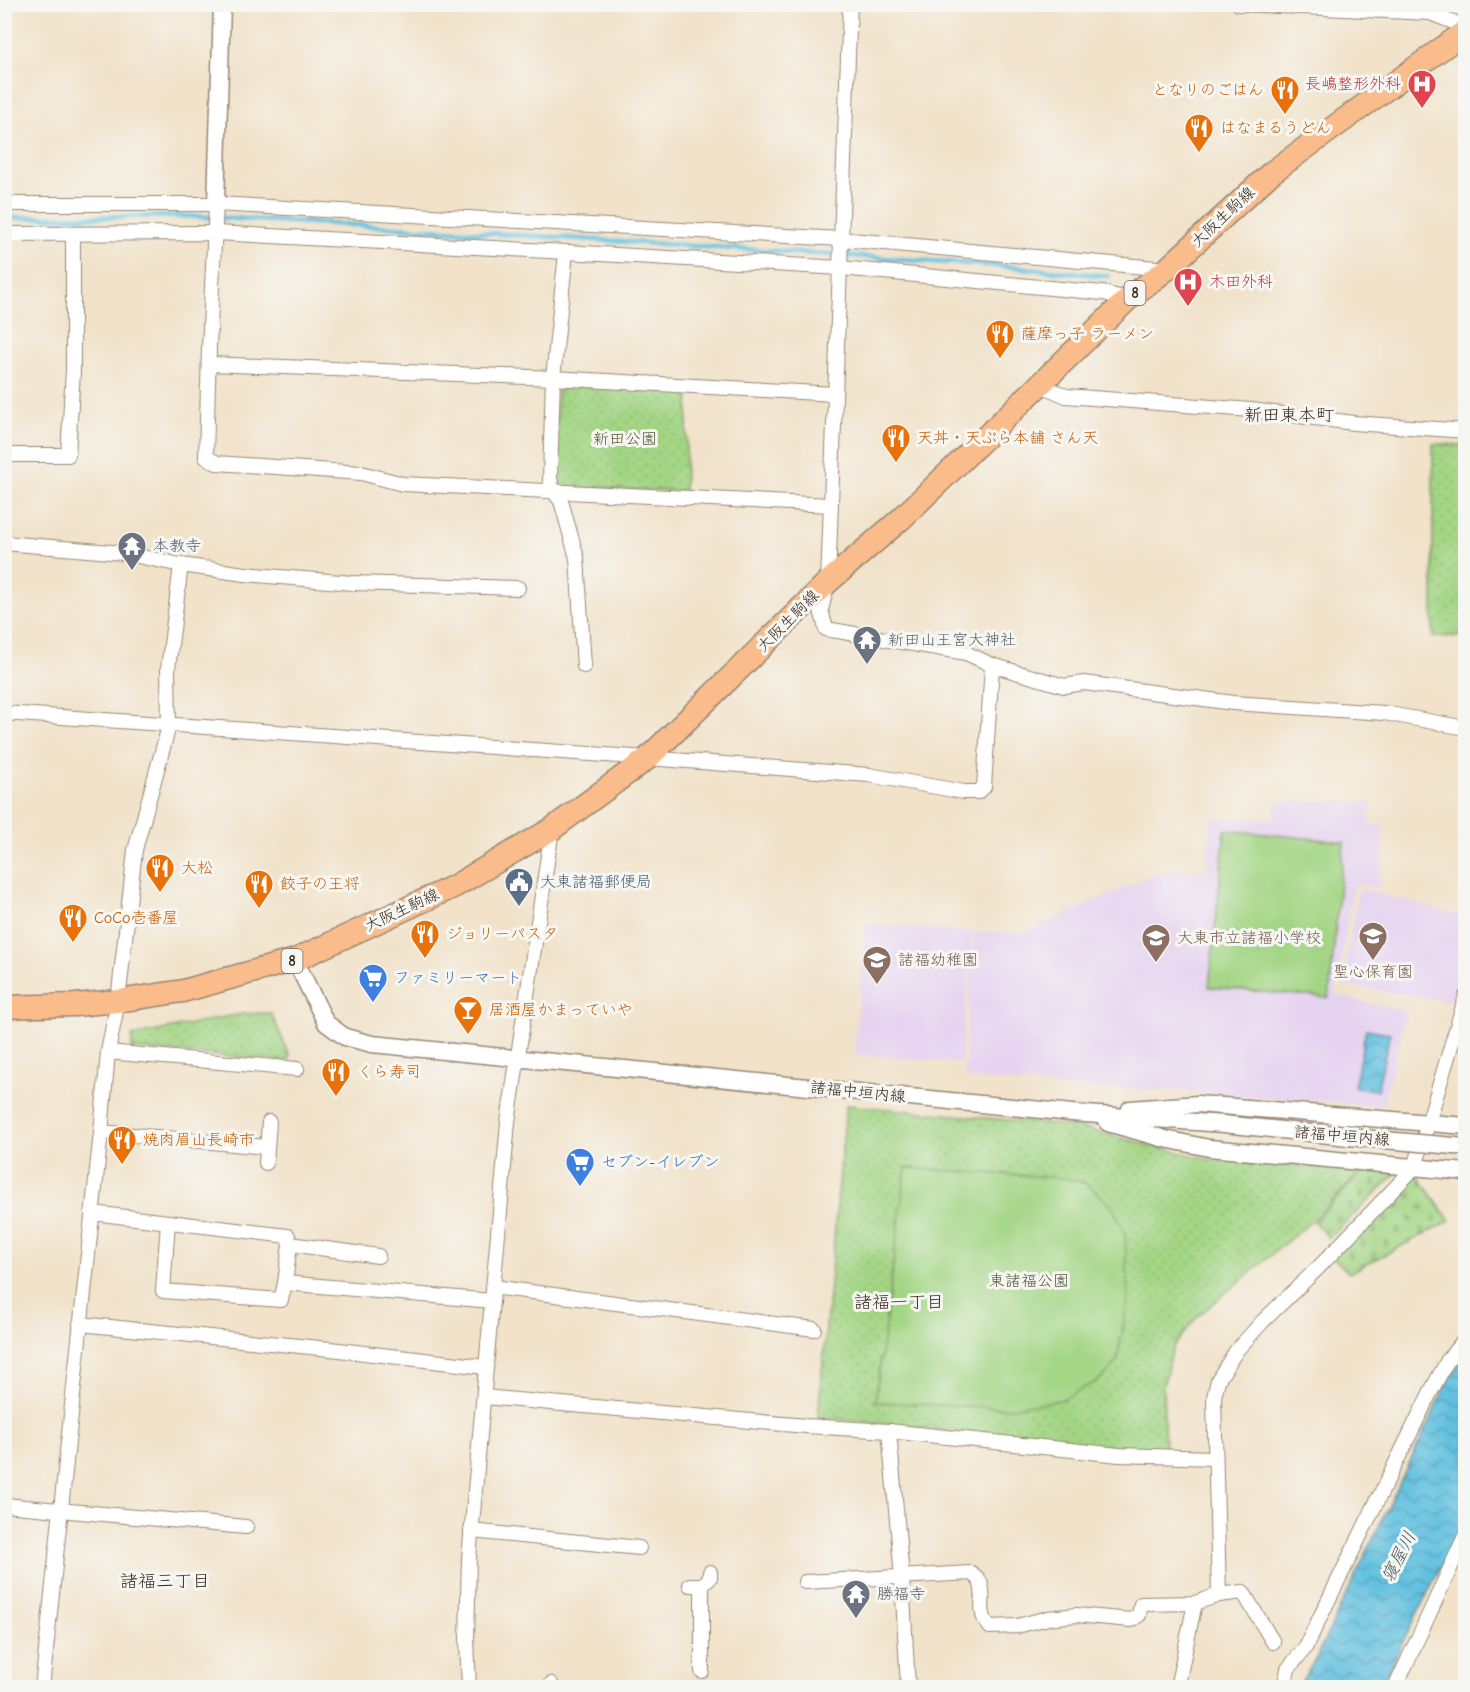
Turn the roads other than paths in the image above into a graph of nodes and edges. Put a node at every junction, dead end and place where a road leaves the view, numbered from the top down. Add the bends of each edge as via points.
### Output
1 (222, 4) edge
2 (850, 4) edge
3 (1239, 4) edge
4 (1466, 29) edge
5 (4, 204) edge
6 (216, 218) junction
7 (4, 234) edge
8 (74, 235) junction
9 (841, 243) junction
10 (566, 252) junction
11 (841, 265) junction
12 (1167, 269) junction
13 (1128, 299) junction
14 (210, 364) junction
15 (553, 378) junction
16 (1041, 385) junction
17 (835, 394) junction
18 (1466, 431) edge
19 (4, 455) edge
20 (553, 491) junction
21 (831, 505) junction
22 (4, 543) edge
23 (181, 565) junction
24 (828, 582) junction
25 (518, 588) dead end
26 (993, 665) junction
27 (584, 666) dead end
28 (4, 713) edge
29 (169, 726) junction
30 (1466, 728) edge
31 (648, 758) junction
32 (552, 830) junction
33 (295, 960) junction
34 (1466, 996) edge
35 (118, 1001) junction
36 (4, 1007) edge
37 (108, 1052) junction
38 (518, 1059) junction
39 (297, 1069) dead end
40 (1072, 1113) junction
41 (269, 1122) dead end
42 (1428, 1123) junction
43 (1466, 1126) edge
44 (101, 1132) junction
45 (1466, 1146) edge
46 (266, 1147) junction
47 (266, 1163) dead end
48 (1415, 1167) junction
49 (1466, 1172) edge
50 (92, 1213) junction
51 (168, 1222) junction
52 (291, 1244) junction
53 (378, 1256) dead end
54 (285, 1283) junction
55 (493, 1294) junction
56 (80, 1324) junction
57 (813, 1329) dead end
58 (1466, 1338) edge
59 (485, 1367) junction
60 (484, 1397) junction
61 (889, 1431) junction
62 (1214, 1458) junction
63 (4, 1505) edge
64 (60, 1509) junction
65 (246, 1527) dead end
66 (471, 1531) junction
67 (1465, 1536) edge
68 (639, 1548) dead end
69 (710, 1572) dead end
70 (902, 1577) junction
71 (805, 1582) dead end
72 (1219, 1595) junction
73 (1195, 1603) junction
74 (1273, 1642) dead end
75 (702, 1671) dead end
76 (45, 1687) edge
77 (469, 1688) edge
78 (908, 1688) edge
79 (1177, 1688) edge
80 (1284, 1688) edge
81 (1395, 1688) edge

1 - 6 street
2 - 9 street
3 - 4 street via 1430,13
4 - 12 main road, 大阪生駒線 / 8 via 1271,173
5 - 6 street
6 - 8 street
6 - 9 street
6 - 10 street
6 - 14 street
7 - 8 street
8 - 19 street via 68,455
9 - 11 street
9 - 12 street
10 - 11 street
10 - 15 street
11 - 13 street via 1104,293
11 - 17 street
12 - 13 main road, 大阪生駒線 / 8
13 - 16 main road, 大阪生駒線 / 8
14 - 15 street
14 - 20 street via 206,457 217,463 361,473 403,484
15 - 17 street
15 - 20 street
16 - 18 street via 1066,396
16 - 24 main road, 大阪生駒線 / 8 via 902,519
17 - 21 street
20 - 21 street
20 - 27 street via 561,501 577,558
21 - 24 street
22 - 23 street via 123,553
23 - 25 street via 353,583
23 - 29 street via 168,669
24 - 26 street via 821,610 826,629 966,654
24 - 31 main road, 大阪生駒線 / 8
26 - 30 street via 1064,686 1084,683 1233,703 1384,713
26 - 31 street via 984,787 978,792 869,775
28 - 29 street
29 - 31 street
29 - 35 street via 135,850
31 - 32 main road, 大阪生駒線 / 8
32 - 33 main road, 大阪生駒線 / 8 via 455,886
32 - 38 street
33 - 35 main road, 大阪生駒線 / 8 via 183,991
33 - 38 street, 諸福中垣内線 via 327,1023 345,1037 372,1044
34 - 42 street
35 - 36 main road, 大阪生駒線 / 8
35 - 37 street
37 - 39 street
37 - 44 street
38 - 40 street, 諸福中垣内線
38 - 55 street via 508,1122
40 - 42 street via 1198,1104
40 - 45 street, 諸福中垣内線, bridge
40 - 48 street via 1209,1148
41 - 46 street
42 - 43 street
42 - 48 street
44 - 46 street
44 - 50 street
46 - 47 street
48 - 49 street
48 - 62 street via 1263,1321 1226,1365 1214,1397
50 - 51 street
50 - 56 street
51 - 52 street via 288,1236
51 - 54 street via 163,1290 281,1300
52 - 53 street
52 - 54 street
54 - 55 street
55 - 57 street
55 - 59 street
56 - 59 street
56 - 64 street
58 - 80 street via 1449,1358 1431,1391 1305,1648 1288,1669
59 - 60 street
60 - 61 street
60 - 66 street
61 - 62 street via 1119,1455
61 - 70 street
62 - 72 street
63 - 64 street
64 - 65 street
64 - 76 street
66 - 68 street
66 - 77 street
67 - 81 street
69 - 75 street via 710,1578 696,1585
70 - 71 street
70 - 73 street via 971,1573 979,1577 984,1618 990,1627 1076,1615 1131,1620 1139,1615 1141,1604
70 - 78 street
72 - 73 street
72 - 74 street via 1243,1592
73 - 79 street

